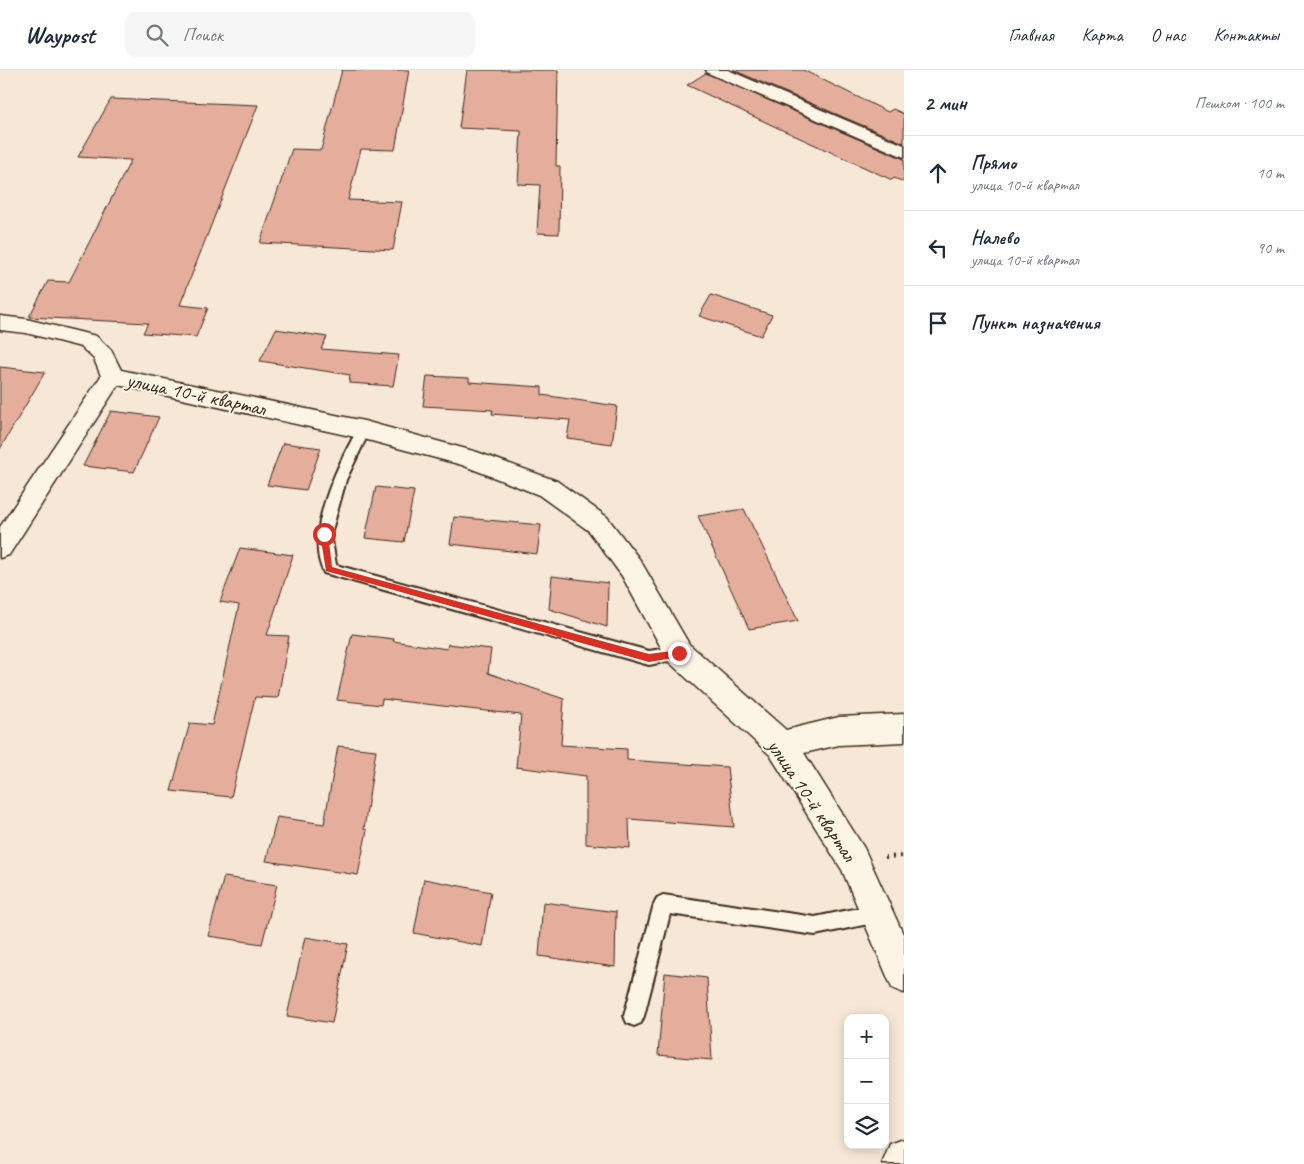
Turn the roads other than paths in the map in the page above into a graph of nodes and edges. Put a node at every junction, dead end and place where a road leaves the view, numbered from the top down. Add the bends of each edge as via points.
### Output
1 (714, 70) edge
2 (904, 152) edge
3 (0, 323) edge
4 (112, 376) junction
5 (364, 430) junction
6 (0, 548) edge
7 (679, 653) junction
8 (904, 728) edge
9 (781, 745) junction
10 (878, 913) junction
11 (904, 976) edge
12 (634, 1016) dead end
13 (904, 1158) edge
14 (901, 1164) edge

1 - 2 street
3 - 4 street via 88,341 103,355
4 - 5 street, улица 10-й квартал
4 - 6 street, улица 10-й квартал
5 - 7 street, улица 10-й квартал via 468,458 548,488 598,524 631,568
5 - 7 lane via 339,480 324,534 329,569 649,658
7 - 9 street, улица 10-й квартал
8 - 9 street via 839,731
9 - 10 street, улица 10-й квартал via 853,859
10 - 11 street, улица 10-й квартал
10 - 12 lane via 815,926 663,904
13 - 14 street

